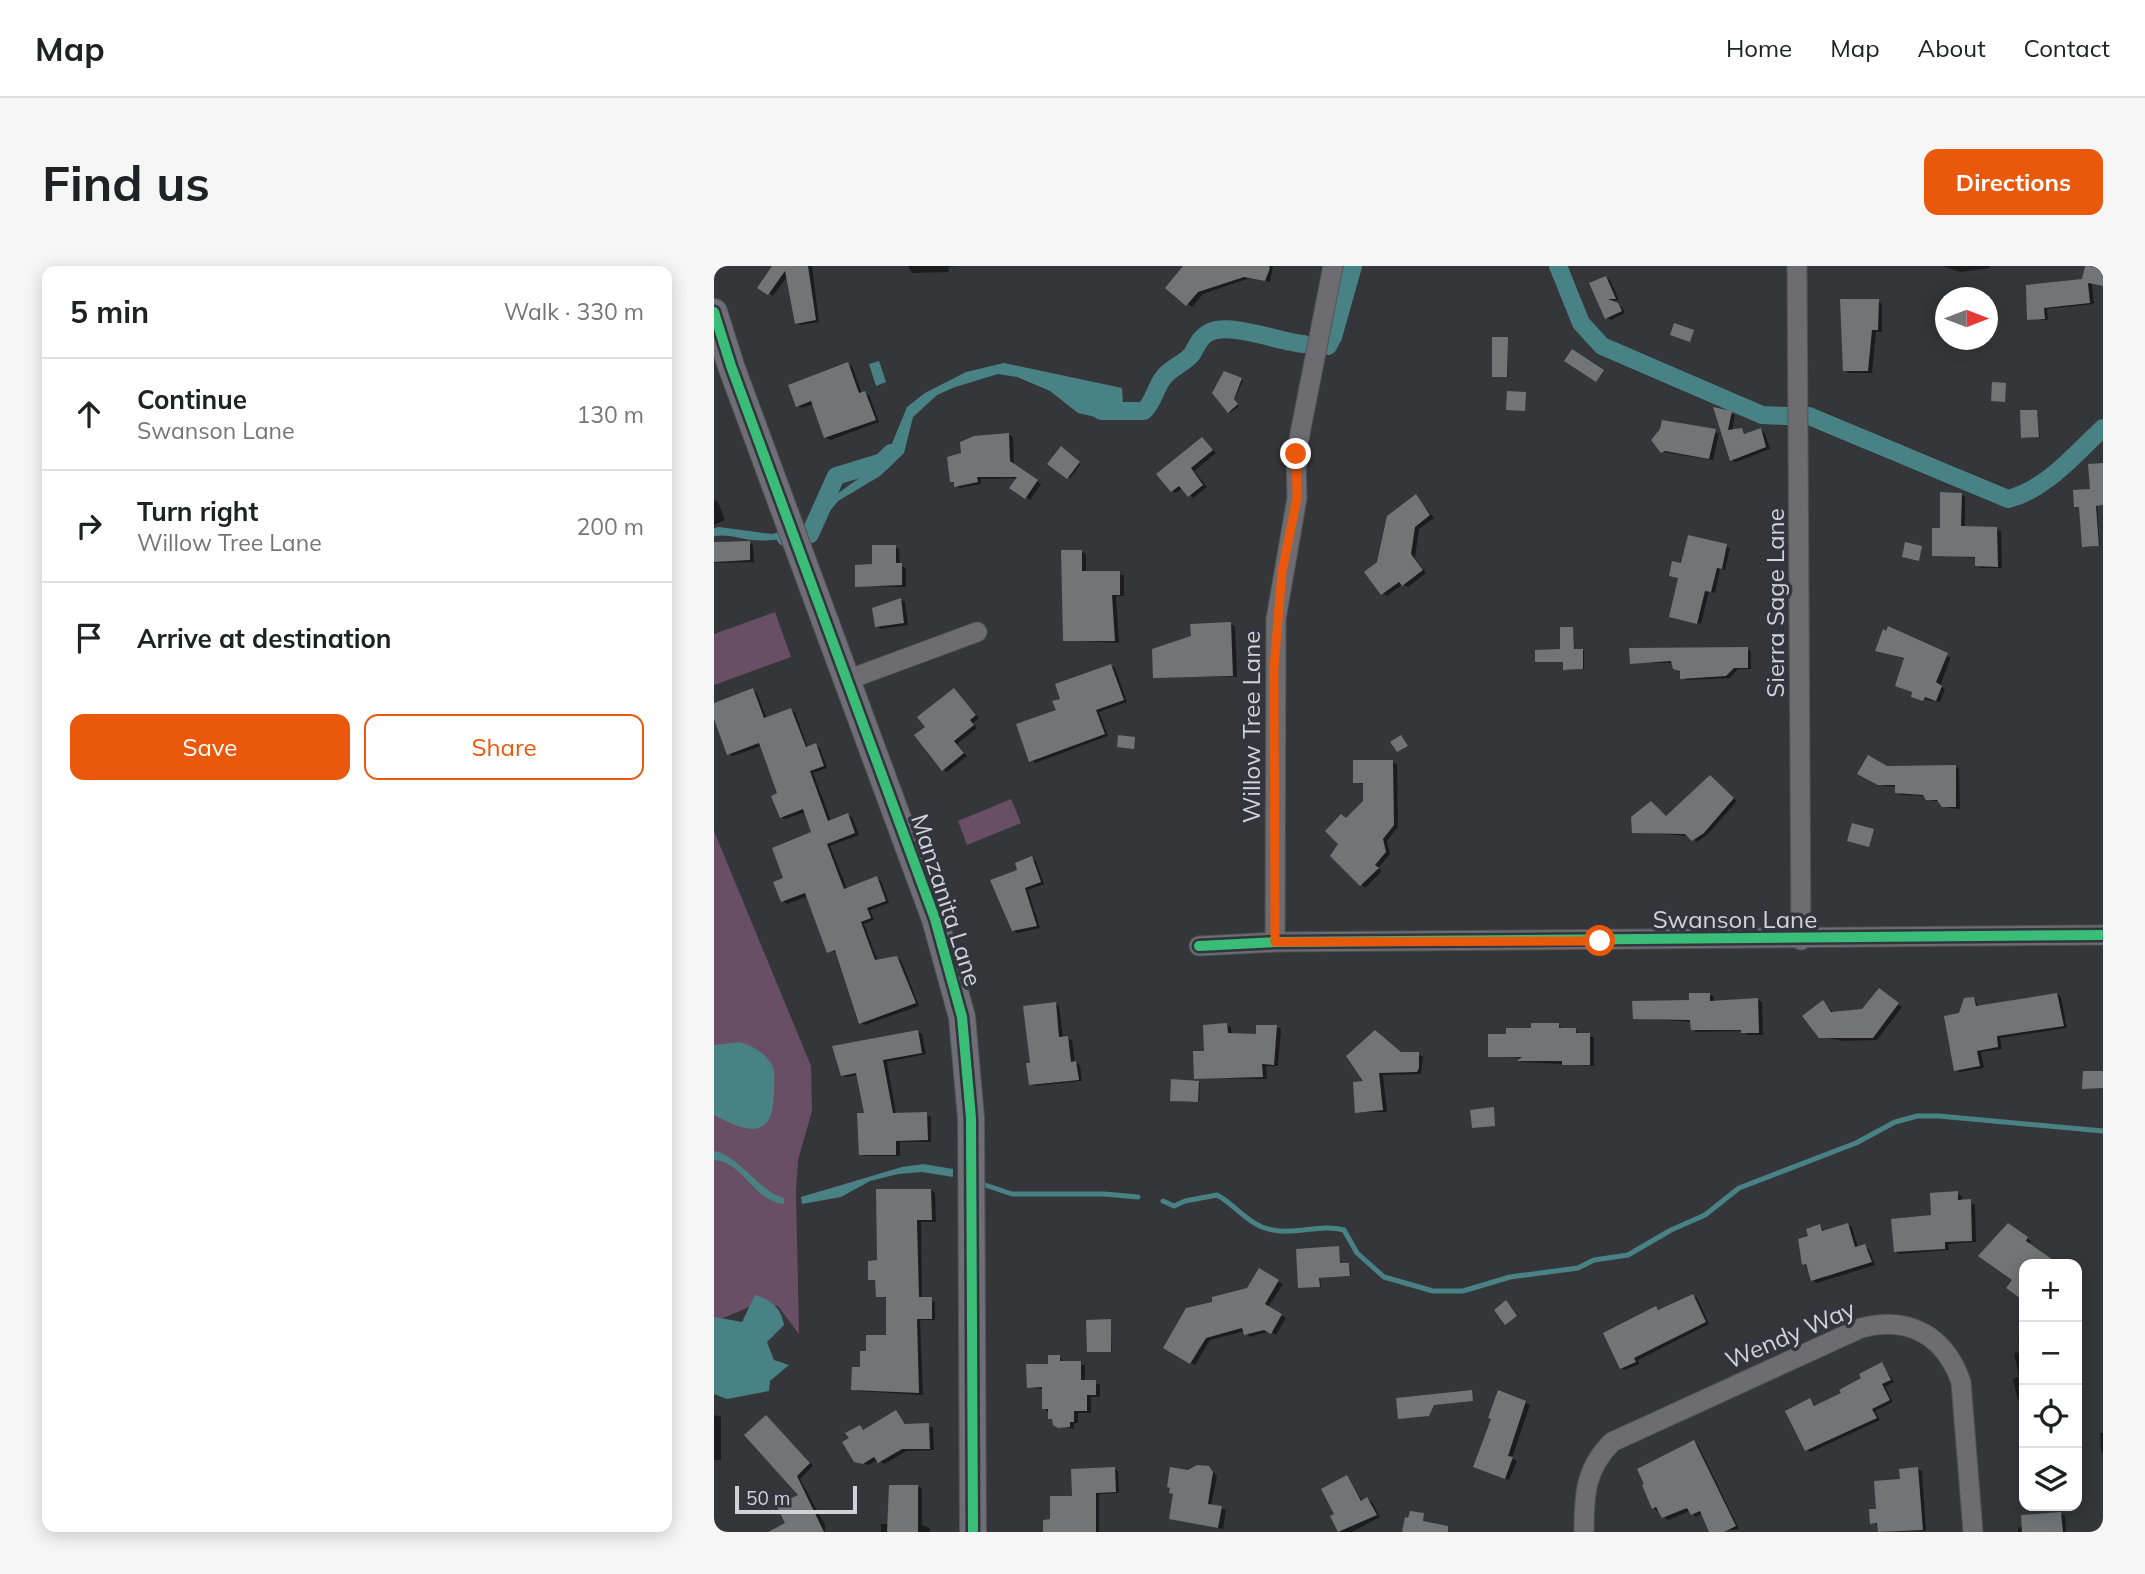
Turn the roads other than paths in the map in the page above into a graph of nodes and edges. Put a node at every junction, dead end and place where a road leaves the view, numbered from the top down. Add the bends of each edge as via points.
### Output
1 (1333, 266) edge
2 (1797, 266) edge
3 (714, 312) edge
4 (977, 632) dead end
5 (847, 680) junction
6 (2103, 935) edge
7 (1801, 940) junction
8 (1275, 942) junction
9 (1199, 946) dead end
10 (973, 1532) edge
11 (1584, 1532) edge
12 (1973, 1532) edge

1 - 8 street, Willow Tree Lane via 1296,454 1297,498 1276,618
2 - 7 street, Sierra Sage Lane
3 - 5 street, Manzanita Lane
4 - 5 street
5 - 10 street, Manzanita Lane via 935,919 955,985 970,1083
6 - 7 street, Swanson Lane
7 - 8 street, Swanson Lane
8 - 9 street, Swanson Lane
11 - 12 street, Wendy Way via 1584,1492 1590,1472 1612,1442 1879,1323 1916,1328 1932,1337 1955,1364 1961,1382

